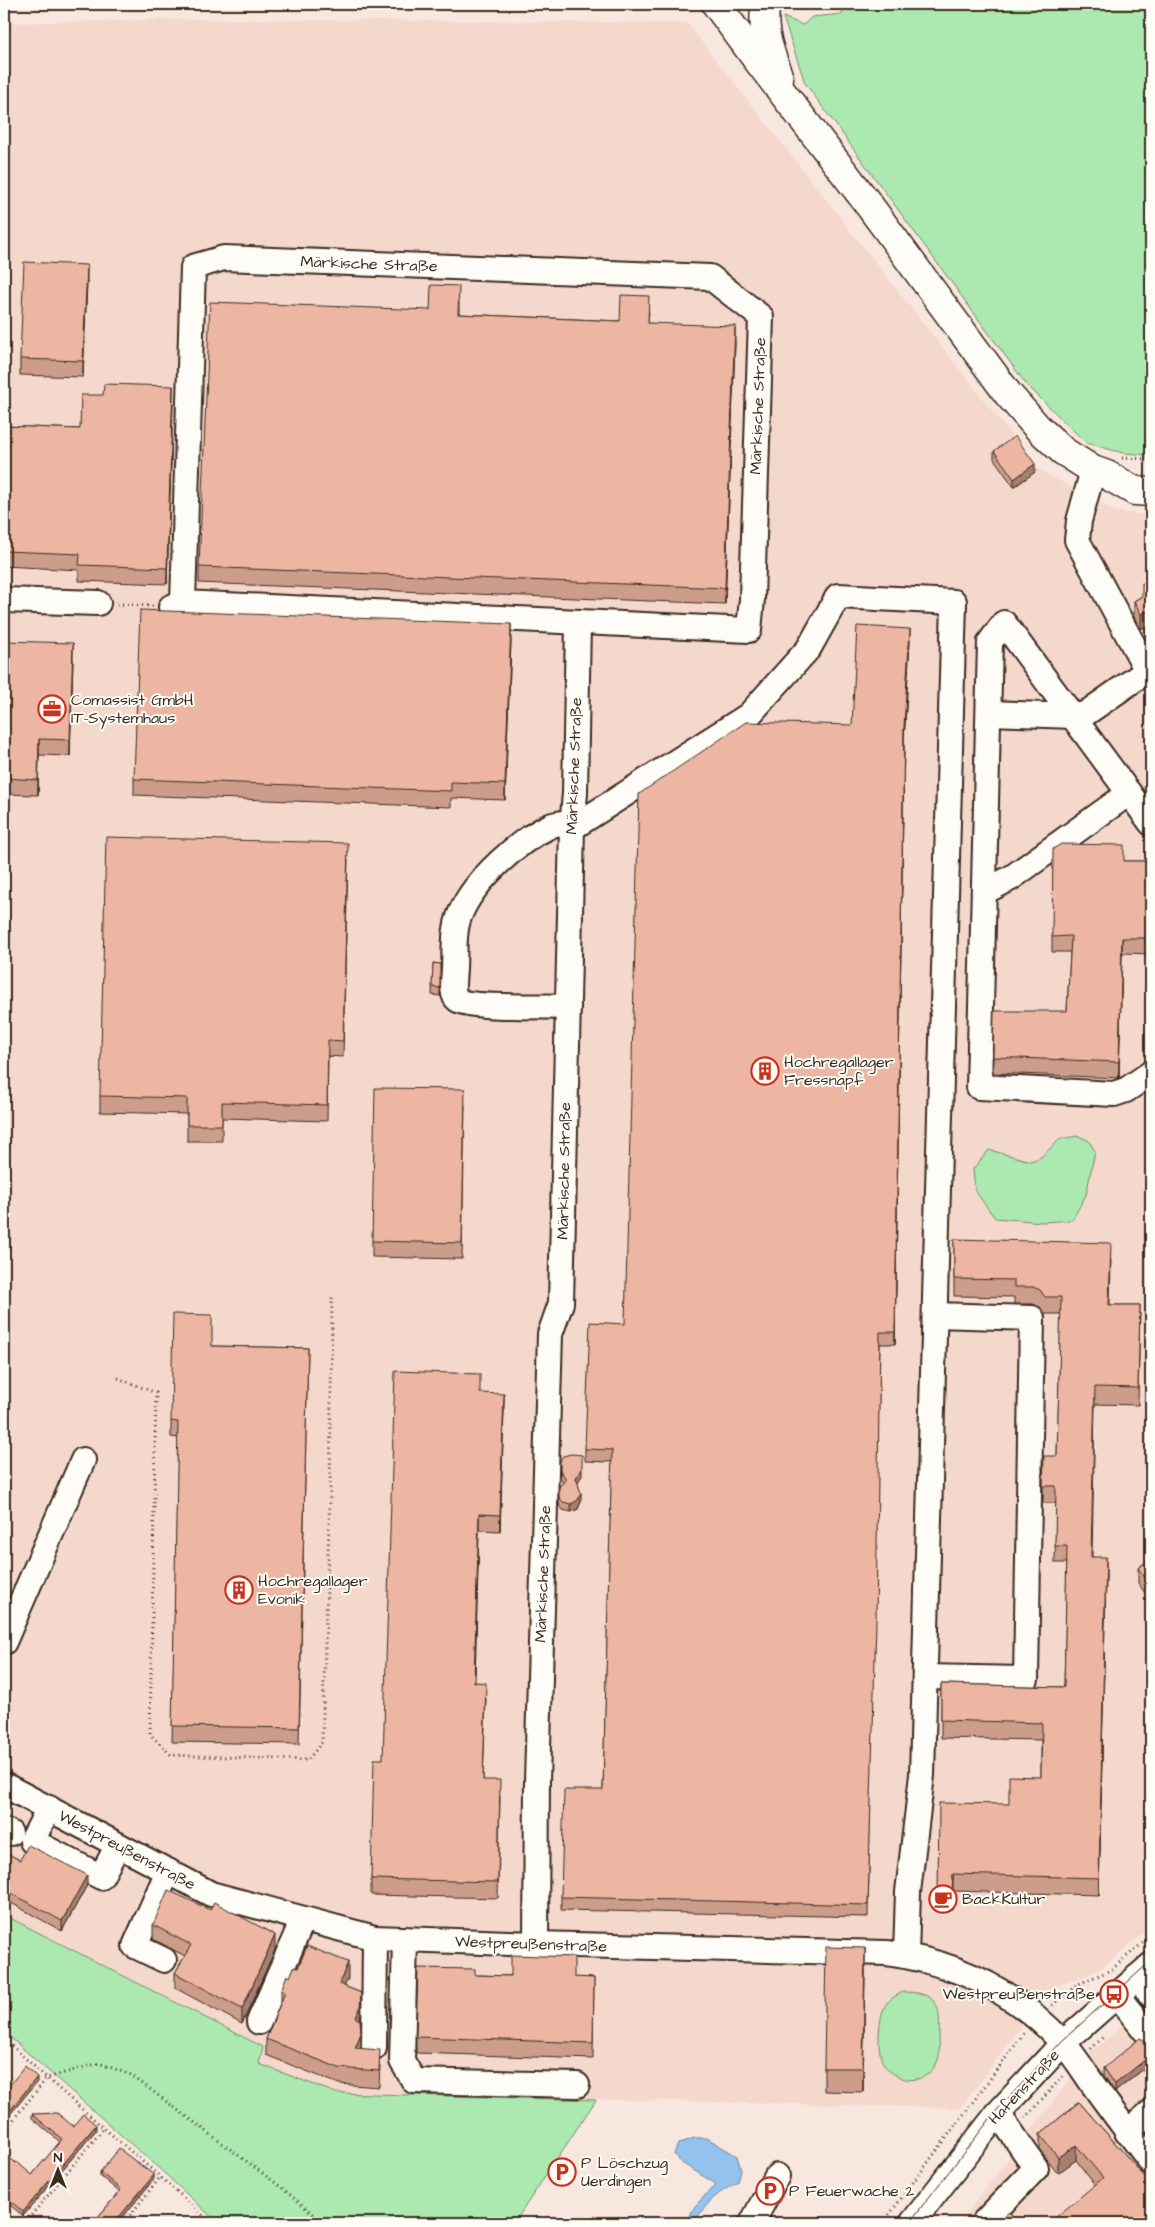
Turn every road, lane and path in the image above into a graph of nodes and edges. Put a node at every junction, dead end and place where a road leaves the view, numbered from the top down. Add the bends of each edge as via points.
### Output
1 (716, 4) edge
2 (766, 4) edge
3 (784, 93) junction
4 (1100, 473) junction
5 (1151, 474) edge
6 (1151, 492) edge
7 (4, 600) edge
8 (98, 603) joint
9 (177, 605) junction
10 (578, 622) junction
11 (1150, 672) edge
12 (989, 713) junction
13 (1074, 716) junction
14 (1130, 793) junction
15 (1151, 823) edge
16 (572, 825) junction
17 (984, 892) junction
18 (568, 1007) junction
19 (1151, 1073) edge
20 (332, 1297) dead end
21 (935, 1315) junction
22 (118, 1378) dead end
23 (83, 1460) dead end
24 (4, 1642) edge
25 (925, 1677) junction
26 (4, 1785) edge
27 (49, 1808) junction
28 (118, 1845) junction
29 (168, 1871) junction
30 (303, 1919) junction
31 (1151, 1936) edge
32 (375, 1938) junction
33 (404, 1939) junction
34 (536, 1944) junction
35 (906, 1955) junction
36 (164, 1960) dead end
37 (1147, 1979) edge
38 (1116, 1994) junction
39 (1036, 2018) junction
40 (259, 2022) dead end
41 (1105, 2035) dead end
42 (1151, 2038) edge
43 (4, 2039) edge
44 (1064, 2043) junction
45 (374, 2048) edge
46 (1077, 2062) junction
47 (47, 2078) junction
48 (576, 2085) dead end
49 (1151, 2112) edge
50 (998, 2113) junction
51 (103, 2129) junction
52 (4, 2130) edge
53 (1127, 2132) junction
54 (1012, 2133) junction
55 (1151, 2162) edge
56 (161, 2176) junction
57 (777, 2176) dead end
58 (755, 2222) edge
59 (24, 2223) edge
60 (124, 2223) edge
61 (211, 2223) edge
62 (324, 2223) edge
63 (883, 2223) edge
64 (912, 2223) edge
65 (983, 2223) edge

1 - 3 main road
2 - 3 main road via 765,35
3 - 4 main road via 1008,394 1064,451
4 - 5 main road
4 - 6 main road via 1135,491
4 - 11 street via 1079,522 1077,540
7 - 8 street
8 - 9 path
9 - 10 street
9 - 10 street, Märkische Straße via 193,267 224,258 710,276 761,317 749,630
10 - 16 street, Märkische Straße
11 - 13 street via 1085,714
12 - 13 street
12 - 13 street via 990,642 1004,623
12 - 17 street
13 - 14 street
14 - 15 street
14 - 17 street via 1011,878
16 - 18 street, Märkische Straße
16 - 18 street via 551,825 482,878 461,912 455,929 453,980 454,995 460,1002
16 - 21 street via 749,715 809,648 838,596 954,602
17 - 19 street via 979,1087 1114,1094
18 - 34 street, Märkische Straße via 561,1303 550,1334 537,1781
20 - 22 path via 322,1742 308,1760 171,1755 150,1734 156,1393
21 - 25 street
21 - 25 street via 1032,1318 1026,1679
23 - 24 street
25 - 35 street via 922,1775 908,1892
26 - 27 street, Westpreußenstraße
27 - 28 street, Westpreußenstraße
27 - 28 street via 32,1841 101,1877
28 - 29 street, Westpreußenstraße
29 - 30 street, Westpreußenstraße via 211,1894
29 - 36 street via 135,1946
30 - 32 street, Westpreußenstraße
30 - 40 street
31 - 39 path via 1111,1970 1076,1985
32 - 33 street, Westpreußenstraße
32 - 45 street
33 - 34 street, Westpreußenstraße
33 - 48 street via 402,2061 414,2081
34 - 35 street, Westpreußenstraße
35 - 39 street, Westpreußenstraße via 955,1968 989,1983
37 - 38 street, Hafenstraße
38 - 42 street
38 - 44 street, Hafenstraße
39 - 44 street, Westpreußenstraße
39 - 63 path
41 - 46 path
43 - 47 path
44 - 46 street, Westpreußenstraße
44 - 50 street, Hafenstraße
46 - 53 street, Westpreußenstraße
46 - 54 path
47 - 51 path
47 - 52 path
47 - 62 path via 99,2062 131,2075
49 - 53 street
50 - 54 street
50 - 64 street, Hafenstraße
51 - 56 path
51 - 59 path
53 - 55 street, Westpreußenstraße
54 - 65 street via 1036,2168
56 - 60 path
56 - 61 path
57 - 58 street

